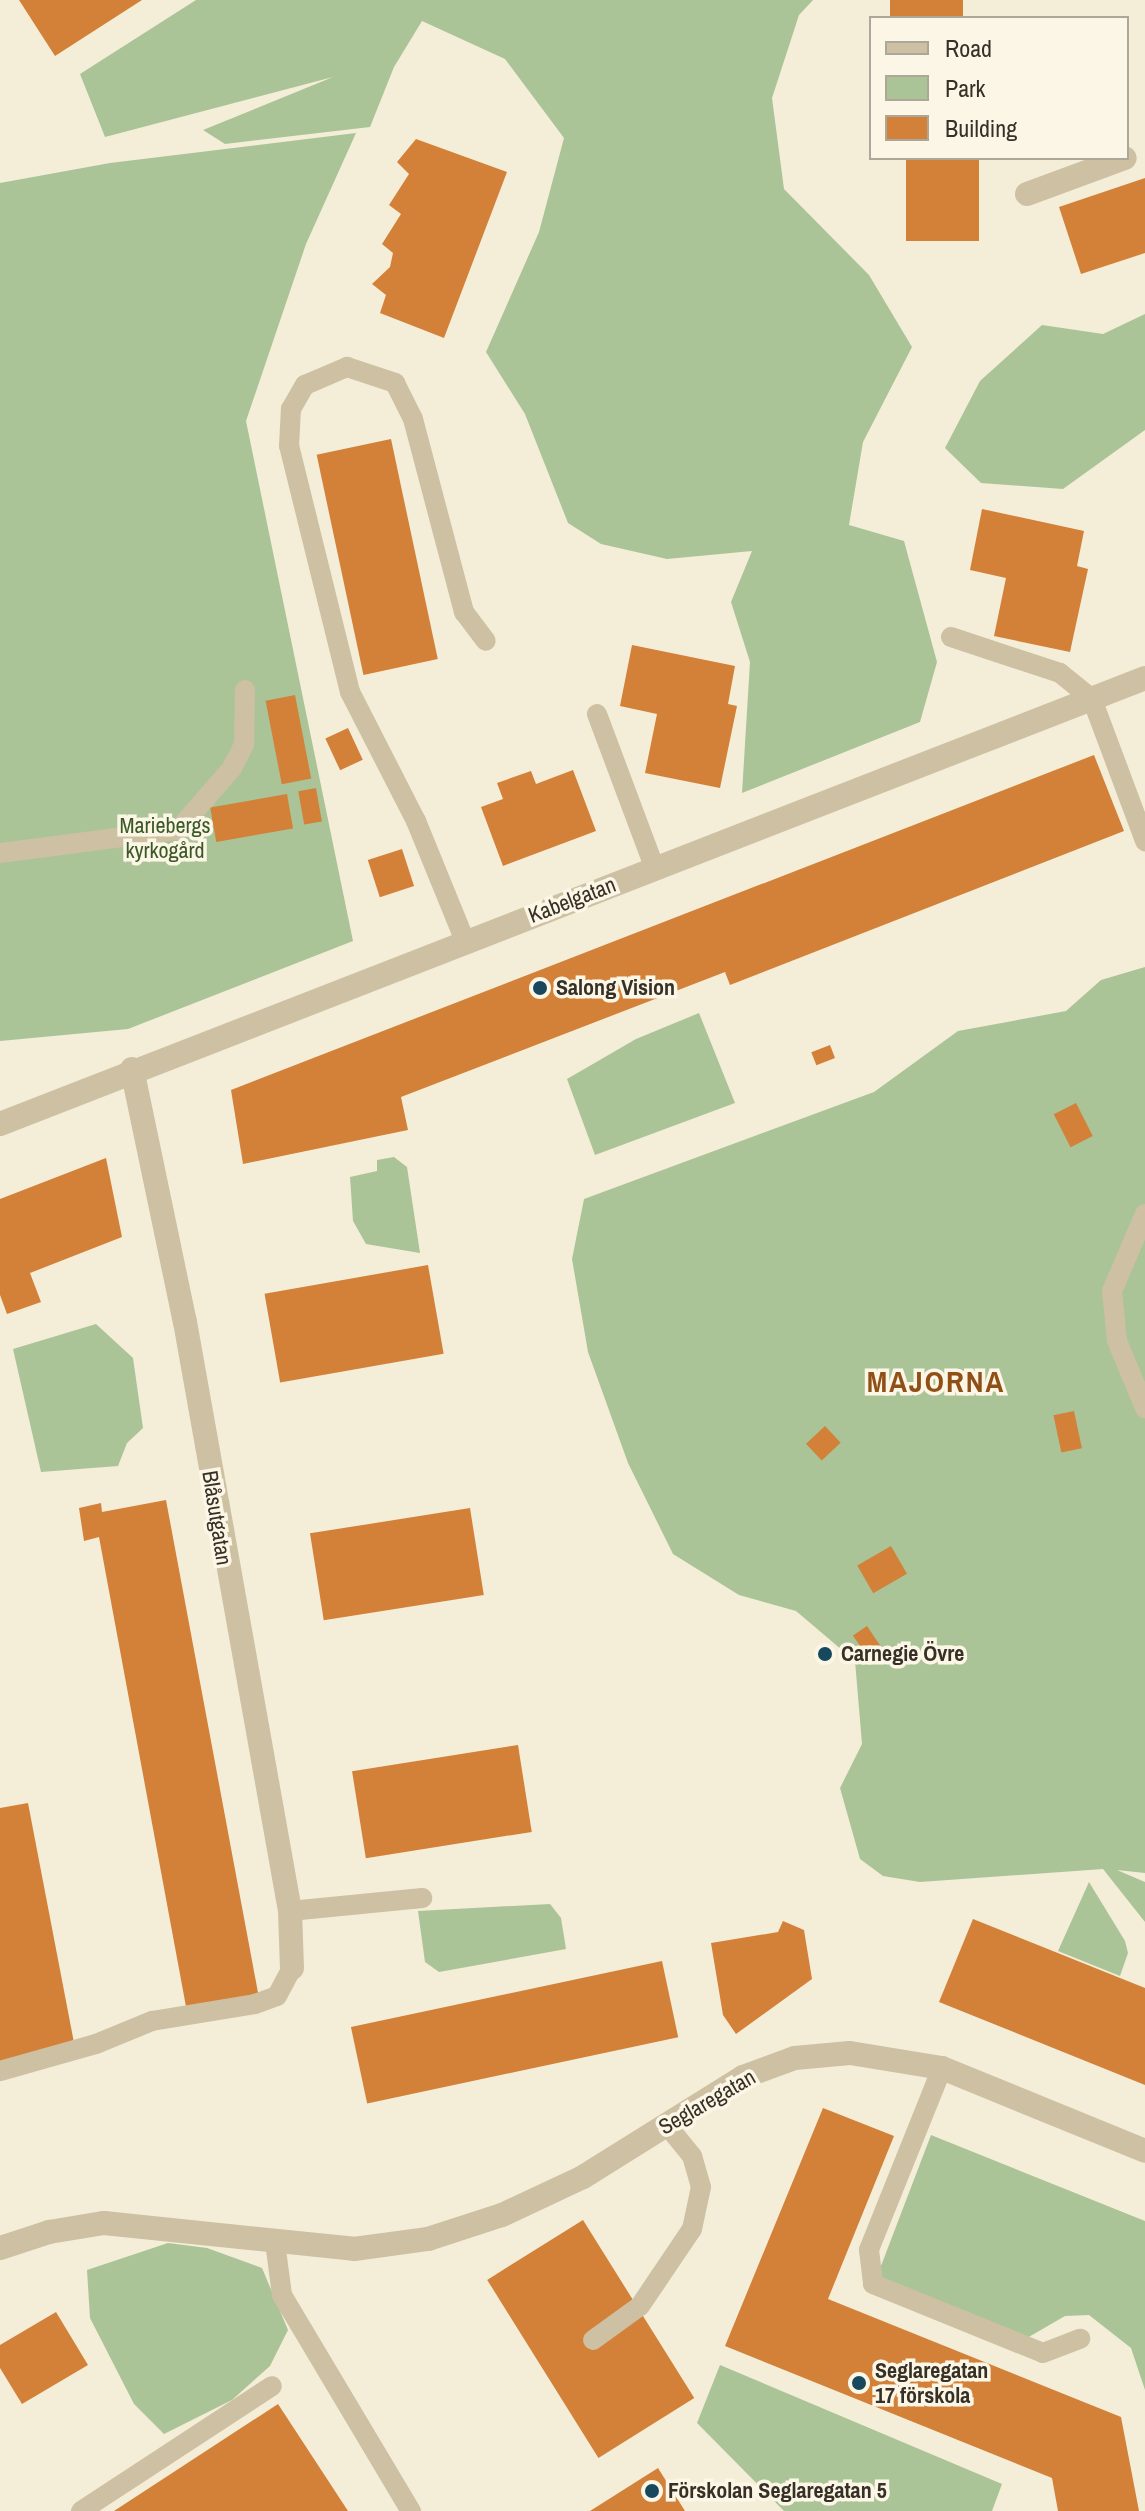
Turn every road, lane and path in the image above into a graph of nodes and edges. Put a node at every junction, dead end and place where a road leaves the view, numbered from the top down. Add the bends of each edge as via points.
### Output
1 (1120, 160) edge
2 (1027, 194) dead end
3 (951, 637) dead end
4 (486, 641) dead end
5 (1145, 678) edge
6 (245, 690) dead end
7 (1092, 699) junction
8 (597, 714) dead end
9 (1145, 841) edge
10 (0, 853) edge
11 (655, 869) junction
12 (465, 941) junction
13 (132, 1069) junction
14 (0, 1124) edge
15 (1145, 1214) edge
16 (1145, 1408) edge
17 (422, 1898) dead end
18 (290, 1911) junction
19 (292, 1968) joint
20 (942, 2068) junction
21 (0, 2071) edge
22 (666, 2124) junction
23 (1145, 2151) edge
24 (275, 2242) junction
25 (0, 2248) edge
26 (1080, 2339) dead end
27 (593, 2340) dead end
28 (272, 2386) dead end
29 (81, 2511) edge
30 (411, 2511) edge

1 - 2 street
3 - 7 lane via 1060,673
4 - 12 lane via 464,612 413,419 395,383 347,367 305,385 291,409 289,446 350,692 416,821
5 - 7 street, Kabelgatan
6 - 10 lane via 244,744 232,768 178,830
7 - 9 lane
7 - 11 street, Kabelgatan
8 - 11 lane
11 - 12 street, Kabelgatan
12 - 13 street, Kabelgatan
13 - 14 street, Kabelgatan
13 - 18 street, Blåsutgatan via 185,1322
15 - 16 lane via 1112,1291 1117,1341
17 - 18 lane
18 - 19 street, Blåsutgatan
19 - 21 lane via 277,1996 255,2004 152,2021 96,2044
20 - 22 street, Seglaregatan via 850,2053 795,2058 743,2077
20 - 23 street, Seglaregatan
20 - 26 lane via 869,2250 873,2284 1043,2353
22 - 24 street, Seglaregatan via 583,2177 502,2215 428,2239 354,2249
22 - 27 lane via 692,2156 701,2187 692,2229 640,2306
24 - 25 street, Seglaregatan via 178,2226 104,2223 49,2232
24 - 30 lane via 282,2295
28 - 29 lane

